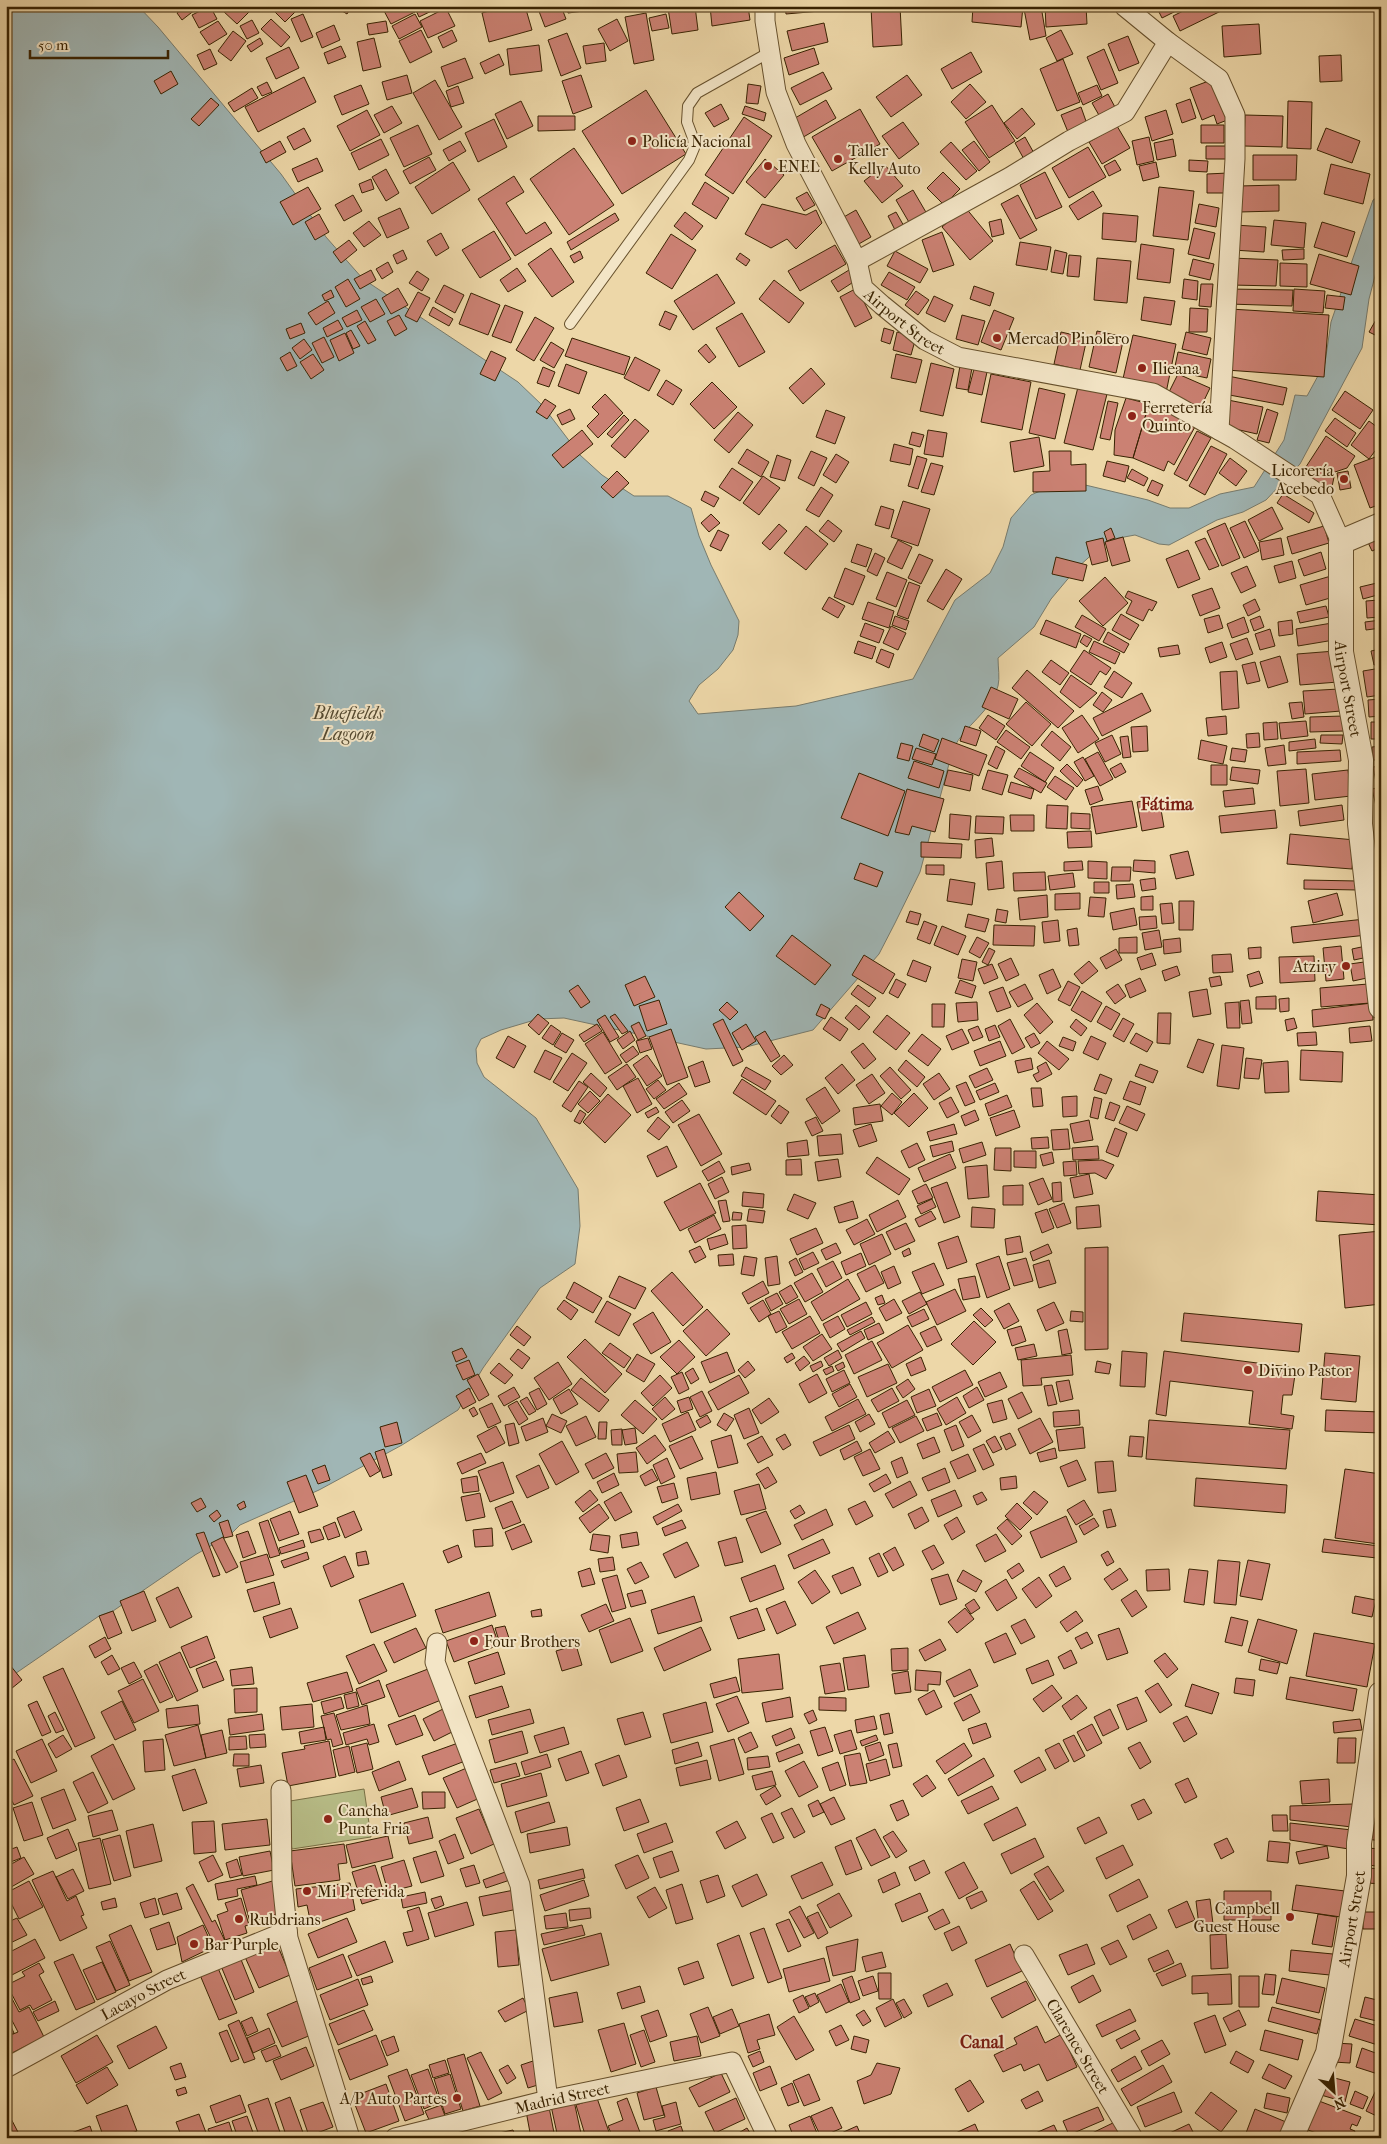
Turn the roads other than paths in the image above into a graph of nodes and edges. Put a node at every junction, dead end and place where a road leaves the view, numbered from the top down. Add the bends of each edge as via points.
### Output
1 (765, 6) edge
2 (1124, 6) edge
3 (1168, 42) junction
4 (770, 52) junction
5 (857, 261) junction
6 (570, 324) dead end
7 (1219, 430) junction
8 (1381, 525) edge
9 (1341, 542) junction
10 (1374, 897) edge
11 (1381, 1007) edge
12 (437, 1643) dead end
13 (1381, 1694) edge
14 (281, 1790) dead end
15 (287, 1931) junction
16 (1024, 1955) dead end
17 (6, 2068) edge
18 (548, 2100) junction
19 (350, 2138) edge
20 (394, 2138) edge
21 (768, 2138) edge
22 (1133, 2138) edge
23 (1291, 2138) edge

1 - 4 street, Airport Street
2 - 3 street
3 - 5 street via 1125,112
3 - 7 street via 1219,79 1235,115
4 - 5 street, Airport Street via 776,92 796,144
4 - 6 lane via 697,93 688,106 687,122 694,148 689,160
5 - 7 street, Airport Street via 863,288 925,340 958,357 1153,393
7 - 9 street, Airport Street via 1320,495
8 - 9 street
9 - 10 street, Airport Street via 1341,652 1361,760 1360,824
10 - 11 street, Airport Street
12 - 18 street via 435,1662 520,1885
13 - 23 street, Airport Street via 1359,1844 1359,1876 1328,2053
14 - 15 street via 282,1881
15 - 17 street, Lacayo Street via 167,1980
15 - 19 street
16 - 22 street, Clarence Street
18 - 20 street, Madrid Street
18 - 21 street, Madrid Street via 732,2062

